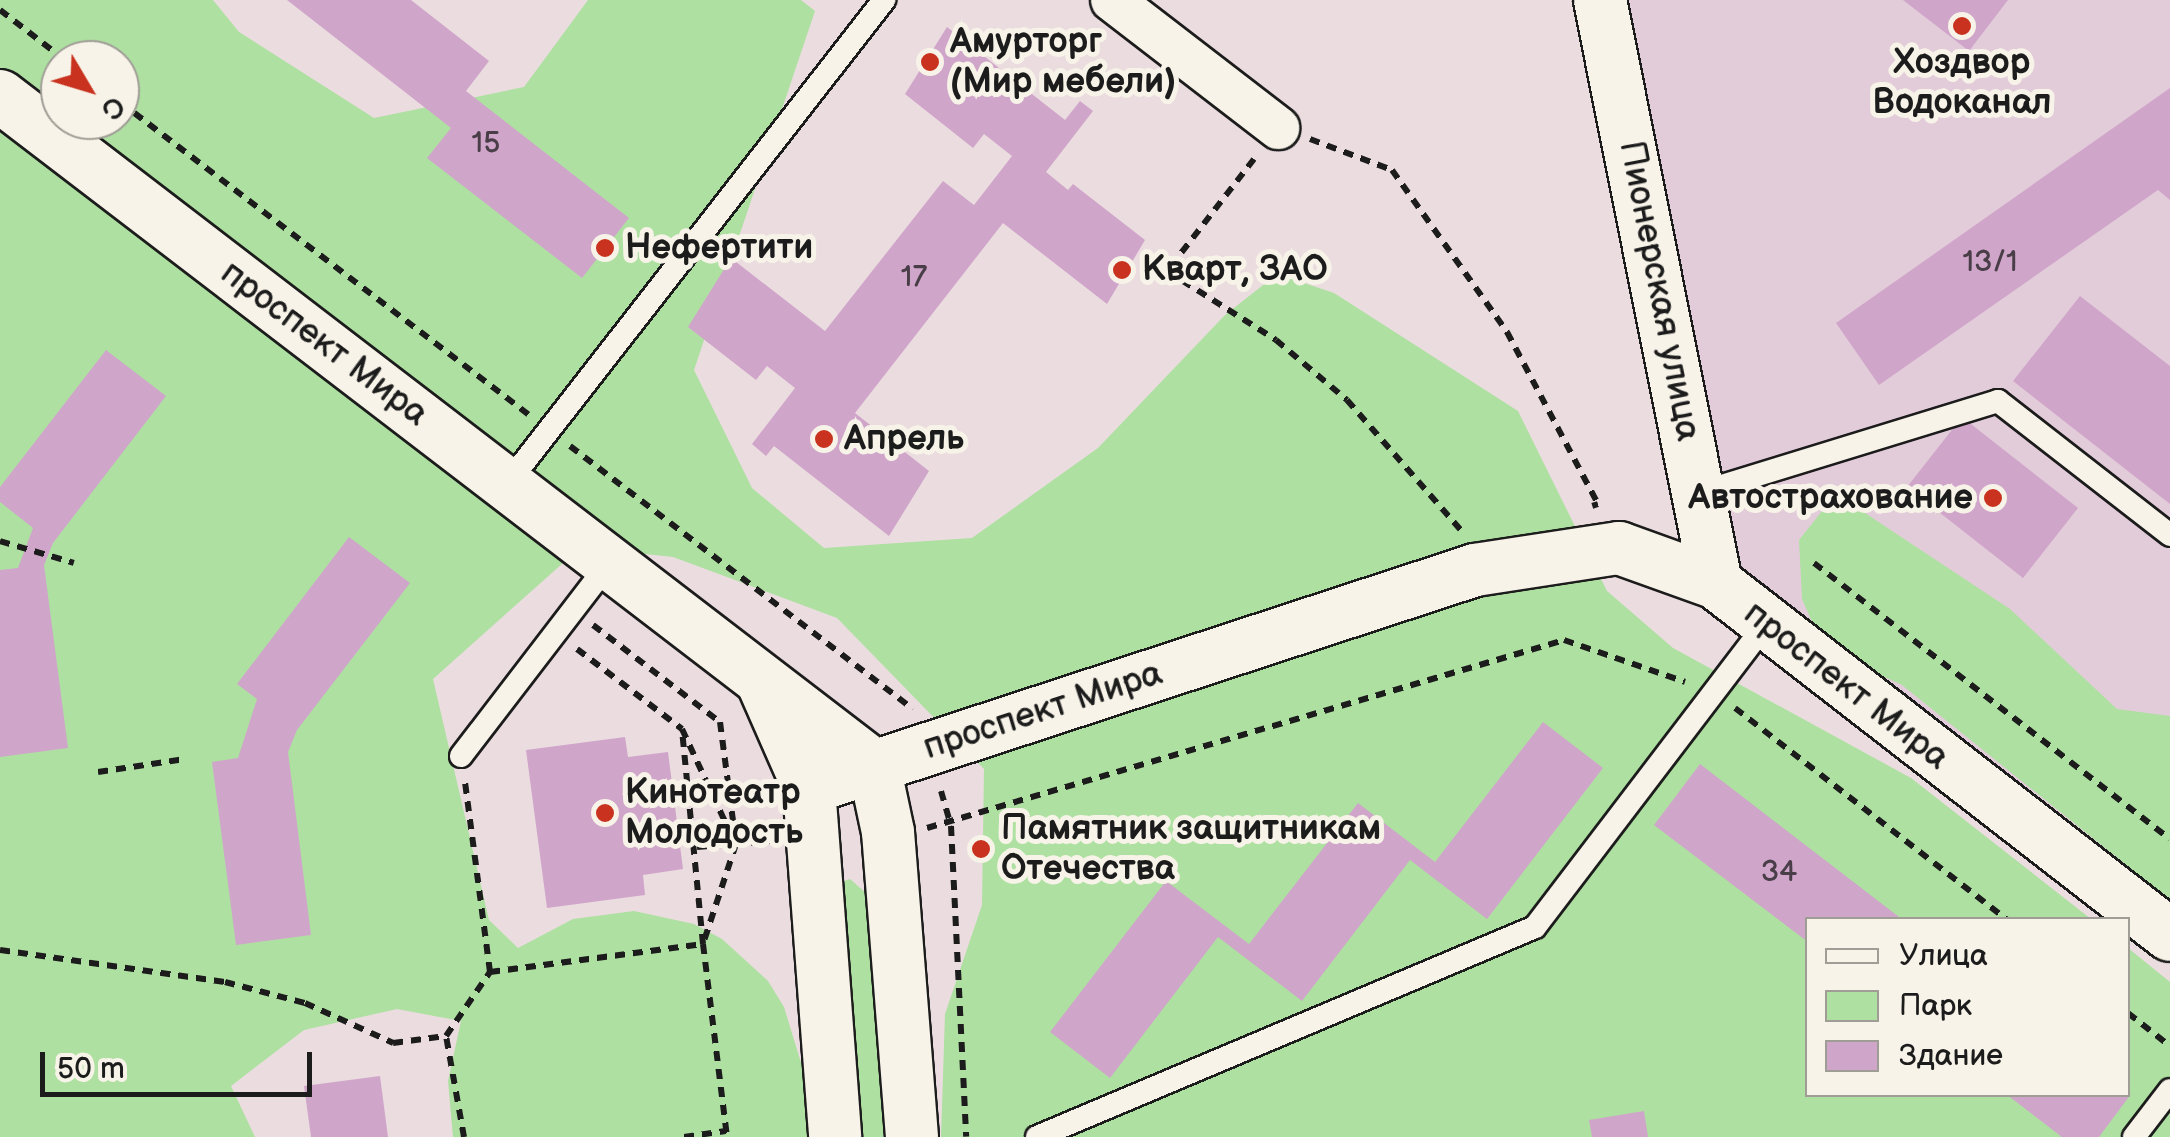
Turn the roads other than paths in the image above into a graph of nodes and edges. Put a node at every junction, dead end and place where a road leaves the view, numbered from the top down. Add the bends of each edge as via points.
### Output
1 (884, 0) edge
2 (1112, 0) edge
3 (1600, 0) edge
4 (0, 96) edge
5 (1278, 128) road end
6 (507, 484) junction
7 (1699, 492) junction
8 (2170, 535) edge
9 (596, 580) junction
10 (1716, 583) junction
11 (1764, 626) junction
12 (760, 678) junction
13 (461, 756) road end
14 (874, 766) junction
15 (809, 788) junction
16 (2170, 935) edge
17 (2170, 1090) edge
18 (835, 1137) edge
19 (912, 1137) edge
20 (1038, 1137) edge
21 (2134, 1137) edge

1 - 6 lane
2 - 5 street
3 - 7 street, Пионерская улица
4 - 6 street, проспект Мира
6 - 9 street, проспект Мира
7 - 8 lane via 1998,401
7 - 10 street, Пионерская улица
9 - 12 street, проспект Мира
9 - 13 lane
10 - 11 street, проспект Мира
10 - 14 street, проспект Мира via 1620,548 1475,570
11 - 16 street, проспект Мира
11 - 20 lane via 1535,927
12 - 14 street, проспект Мира
12 - 15 street
14 - 15 street
14 - 19 street via 888,832
15 - 18 street
17 - 21 lane

